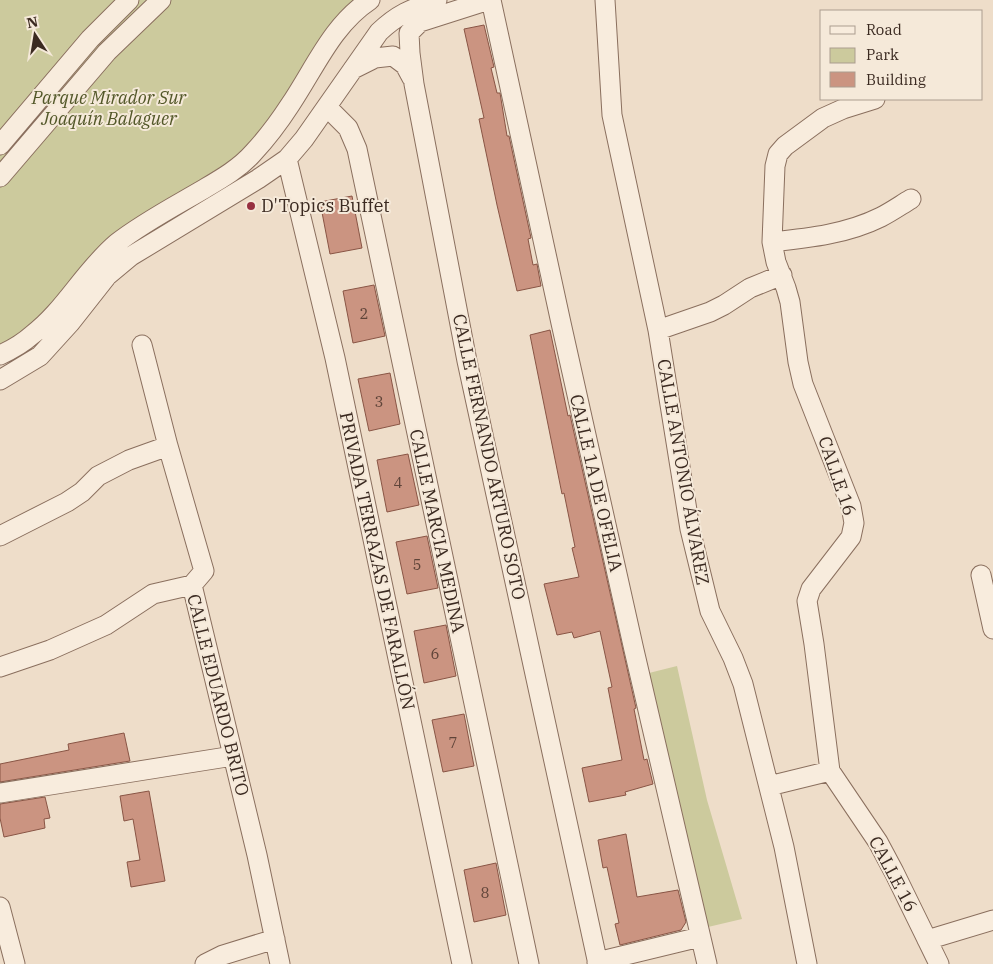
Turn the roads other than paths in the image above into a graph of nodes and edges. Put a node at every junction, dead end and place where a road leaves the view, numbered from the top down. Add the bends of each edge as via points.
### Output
1 (129, 0) edge
2 (161, 0) edge
3 (370, 0) edge
4 (437, 0) edge
5 (490, 0) edge
6 (605, 0) edge
7 (352, 70) junction
8 (414, 84) junction
9 (872, 100) edge
10 (327, 107) junction
11 (0, 145) edge
12 (287, 159) junction
13 (0, 178) edge
14 (911, 199) dead end
15 (772, 242) junction
16 (782, 275) junction
17 (658, 330) junction
18 (142, 345) dead end
19 (0, 355) edge
20 (0, 380) edge
21 (168, 446) junction
22 (0, 536) edge
23 (981, 574) dead end
24 (192, 585) junction
25 (993, 629) edge
26 (0, 667) edge
27 (233, 756) junction
28 (830, 771) junction
29 (769, 786) junction
30 (0, 793) edge
31 (0, 906) edge
32 (993, 920) edge
33 (700, 937) junction
34 (275, 939) junction
35 (927, 940) junction
36 (597, 963) edge
37 (14, 964) edge
38 (205, 964) edge
39 (280, 964) edge
40 (462, 964) edge
41 (529, 964) edge
42 (707, 964) edge
43 (807, 964) edge
44 (939, 964) edge

1 - 11 street via 90,39
2 - 13 street via 107,52
3 - 19 street via 335,32 290,106 251,155 226,176 118,243 94,265 60,308 32,336
4 - 7 street via 391,20
5 - 8 street, CALLE FERNANDO ARTURO SOTO via 420,22 409,33
5 - 33 street, CALLE 1A DE OFELIA
6 - 17 street, CALLE ANTONIO ÁLVAREZ via 612,115
7 - 8 street via 375,58 393,56 405,65
7 - 10 street
8 - 36 street, CALLE FERNANDO ARTURO SOTO via 468,361
9 - 15 street, CALLE 16 via 823,118 778,154
10 - 12 street
10 - 41 street, CALLE MARCIA MEDINA via 348,128 356,149
12 - 20 street via 131,256 107,276 40,356
12 - 40 street, PRIVADA TERRAZAS DE FARALLÓN via 337,368
14 - 15 street via 852,228
15 - 16 street, CALLE 16
16 - 17 street via 750,288 710,312
16 - 28 street, CALLE 16 via 790,302 802,384 851,506 854,523 851,537 811,589 807,601
17 - 29 street, CALLE ANTONIO ÁLVAREZ via 690,529 706,600 744,684
18 - 21 street, CALLE EDUARDO BRITO
21 - 22 street via 98,476 67,502
21 - 24 street, CALLE EDUARDO BRITO via 204,571
23 - 25 street
24 - 26 street via 152,594 98,629
24 - 27 street, CALLE EDUARDO BRITO
27 - 30 street
27 - 34 street, CALLE EDUARDO BRITO
28 - 29 street
28 - 35 street, CALLE 16 via 878,842
29 - 43 street, CALLE ANTONIO ÁLVAREZ
31 - 37 street
32 - 35 street
33 - 36 street
33 - 42 street, CALLE 1A DE OFELIA
34 - 38 street
34 - 39 street, CALLE EDUARDO BRITO
35 - 44 street, CALLE 16

